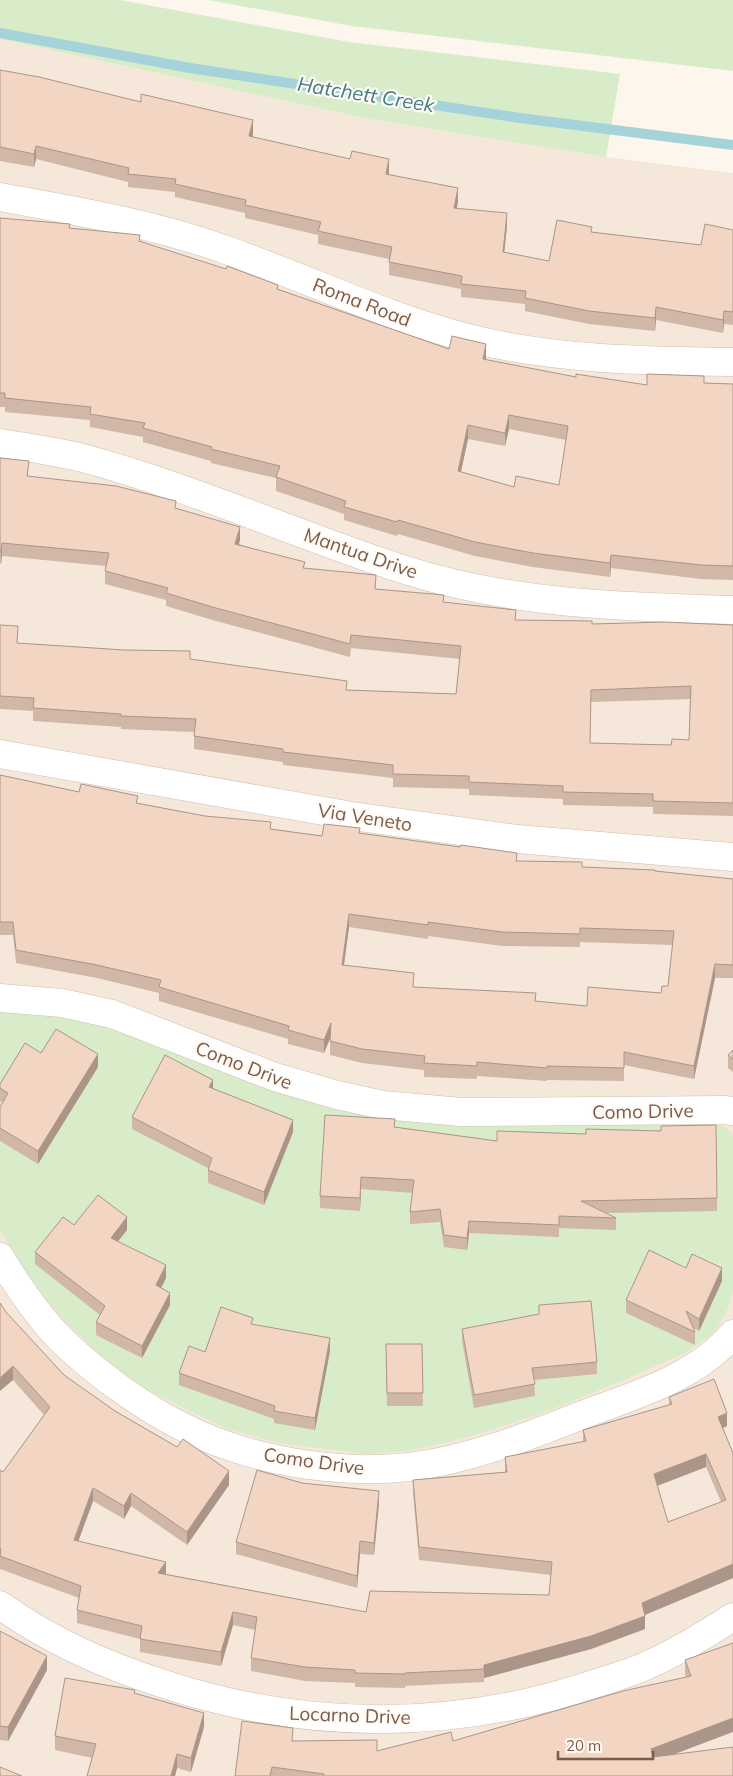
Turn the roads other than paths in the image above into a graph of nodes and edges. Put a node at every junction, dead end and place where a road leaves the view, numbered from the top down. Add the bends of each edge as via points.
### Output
1 (0, 197) edge
2 (733, 362) edge
3 (0, 443) edge
4 (733, 610) edge
5 (0, 754) edge
6 (733, 857) edge
7 (0, 998) edge
8 (733, 1112) edge
9 (0, 1257) edge
10 (733, 1334) edge
11 (0, 1605) edge
12 (733, 1617) edge

1 - 2 street, Roma Road via 124,220 228,250 379,310 474,339 579,357
3 - 4 street, Mantua Drive via 77,457 125,471 403,570 463,585 526,598 585,605
5 - 6 street, Via Veneto via 352,816 517,839
7 - 8 street, Como Drive via 62,1003 112,1014 275,1077 383,1105 461,1112
9 - 10 street, Como Drive via 52,1330 98,1373 151,1409 186,1428 238,1449 299,1463 346,1469 388,1469 428,1464 541,1431 690,1370 723,1346
11 - 12 street, Locarno Drive via 81,1652 127,1672 198,1696 280,1712 362,1720 457,1716 567,1693 640,1669 696,1641

